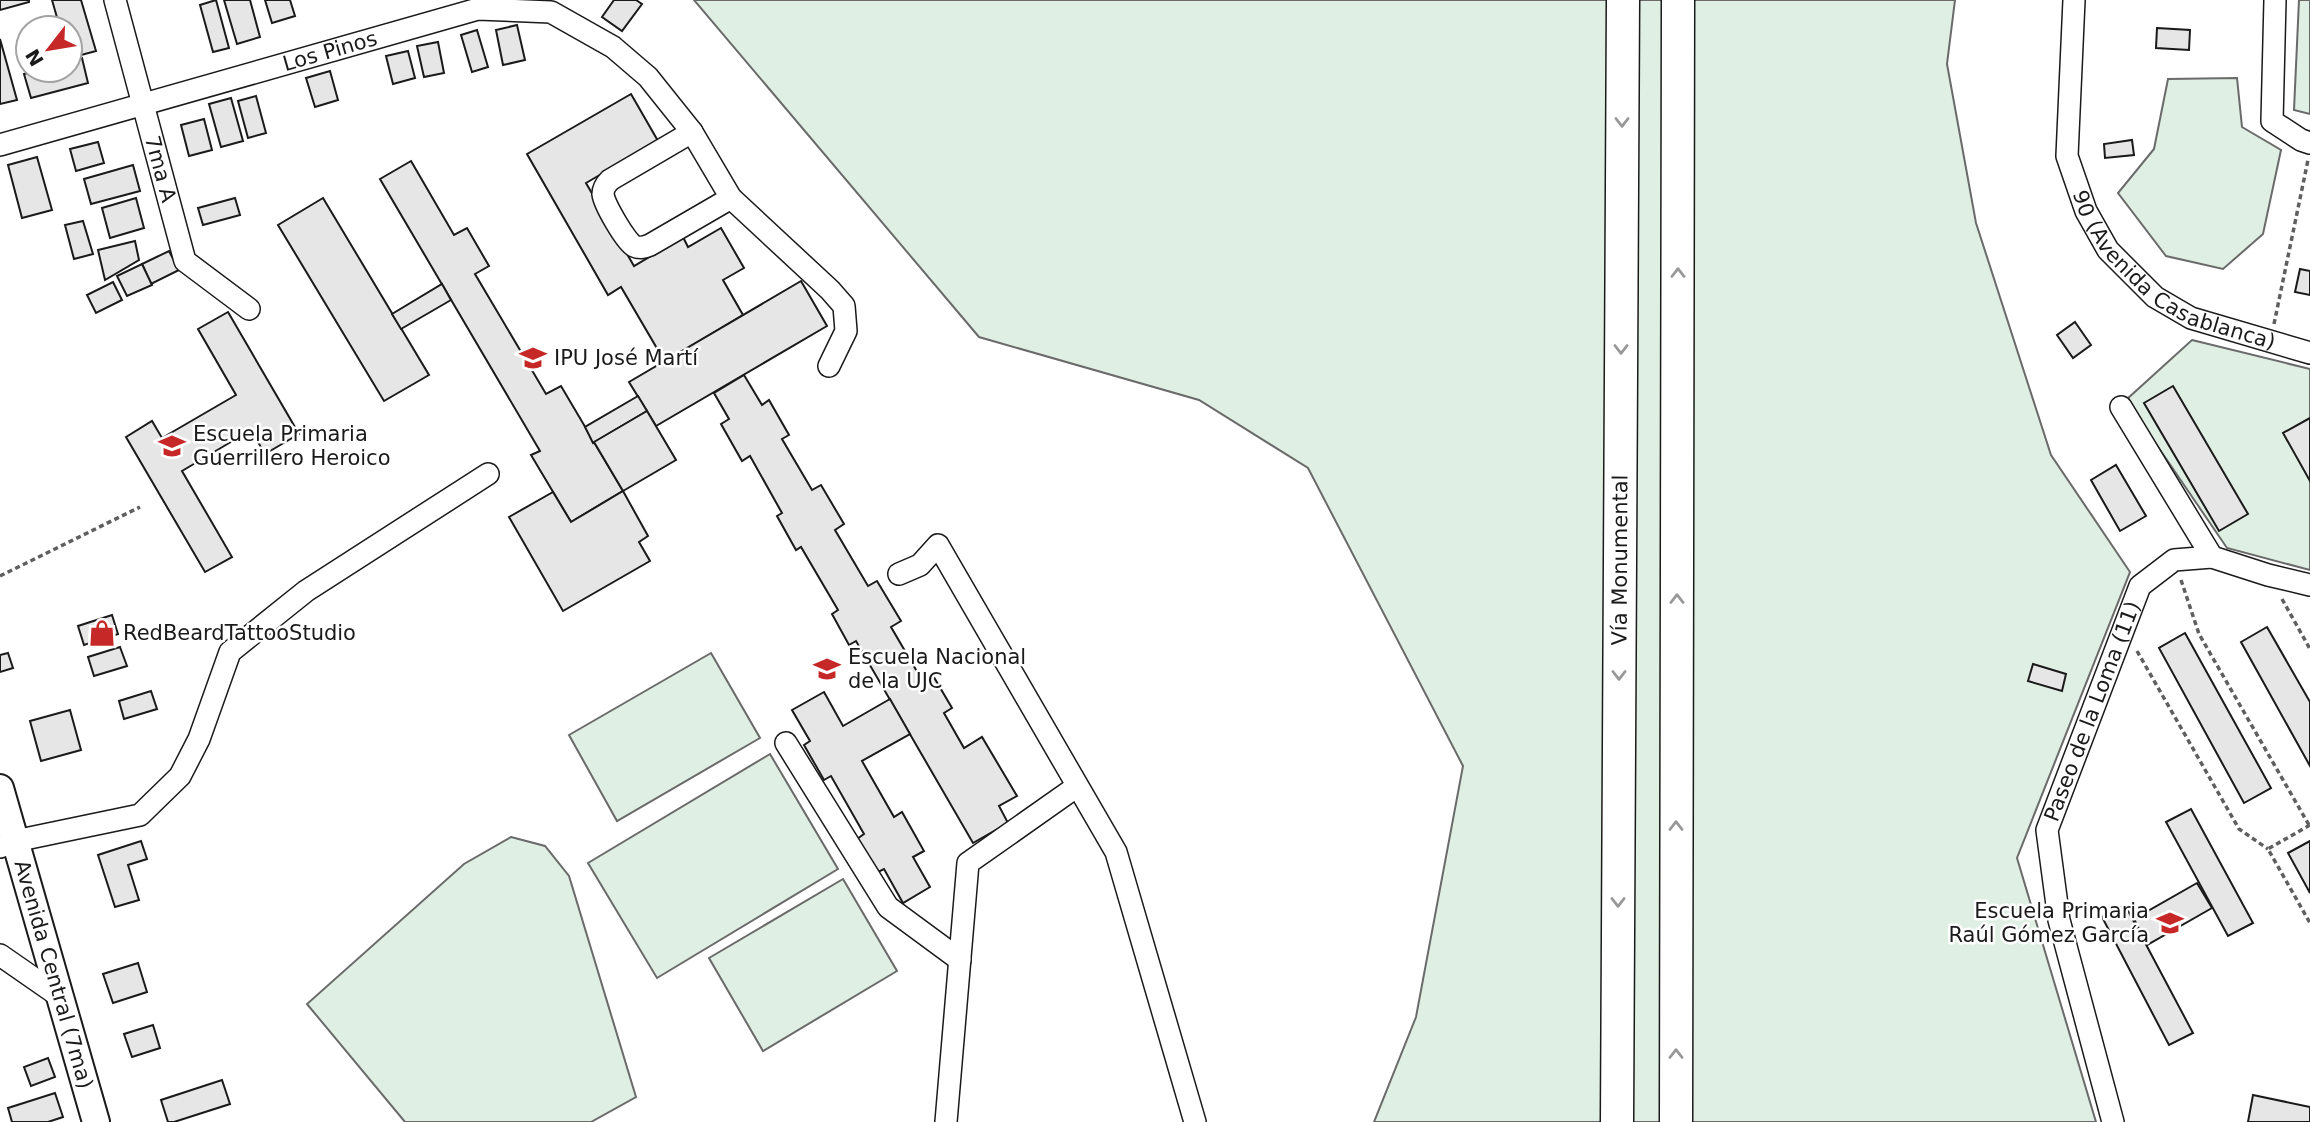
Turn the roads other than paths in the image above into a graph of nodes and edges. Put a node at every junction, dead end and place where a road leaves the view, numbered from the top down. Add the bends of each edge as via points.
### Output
1 (115, 0) edge
2 (1614, 0) edge
3 (1623, 0) edge
4 (1678, 0) edge
5 (1699, 0) edge
6 (2074, 0) edge
7 (2275, 0) edge
8 (1623, 54) junction
9 (143, 105) junction
10 (692, 132) junction
11 (1678, 138) junction
12 (0, 145) edge
13 (2310, 146) edge
14 (731, 198) junction
15 (249, 309) dead end
16 (2310, 353) edge
17 (830, 366) dead end
18 (2121, 407) dead end
19 (488, 474) dead end
20 (2212, 557) junction
21 (899, 574) dead end
22 (2310, 585) edge
23 (786, 743) dead end
24 (1076, 787) junction
25 (0, 788) edge
26 (8, 844) edge
27 (0, 955) edge
28 (960, 960) junction
29 (62, 998) junction
30 (96, 1122) edge
31 (946, 1122) edge
32 (1195, 1122) edge
33 (1617, 1122) edge
34 (1676, 1122) edge
35 (2113, 1122) edge

1 - 9 street, 7ma A
2 - 8 highway
3 - 8 highway, Vía Monumental
4 - 11 highway
5 - 11 highway
6 - 16 street, 90 (Avenida Casablanca) via 2067,156 2087,211 2108,250 2155,297 2191,318
7 - 13 street via 2272,121
8 -> 33 highway, Vía Monumental
9 - 10 street, Los Pinos via 478,9 551,12 613,47 648,77
9 - 12 street, Los Pinos
9 - 15 street, 7ma A via 186,261
10 - 14 street, Los Pinos
10 - 14 street via 610,180 603,193 606,204 628,241 642,248
34 -> 11 highway
14 - 17 street, Los Pinos via 845,306 846,331
18 - 20 street
19 - 26 street via 306,592 230,652 199,739 180,776 140,815
20 - 22 street
20 - 35 street, Paseo de la Loma (11) via 2174,560 2140,586 2047,830 2059,920
21 - 24 street via 920,565 938,545
23 - 28 street via 888,907
24 - 28 street via 968,863
24 - 32 street via 1116,852
25 - 26 main road, Avenida Central (7ma)
26 - 29 main road, Avenida Central (7ma)
27 - 29 street
28 - 31 street
29 - 30 main road, Avenida Central (7ma)

